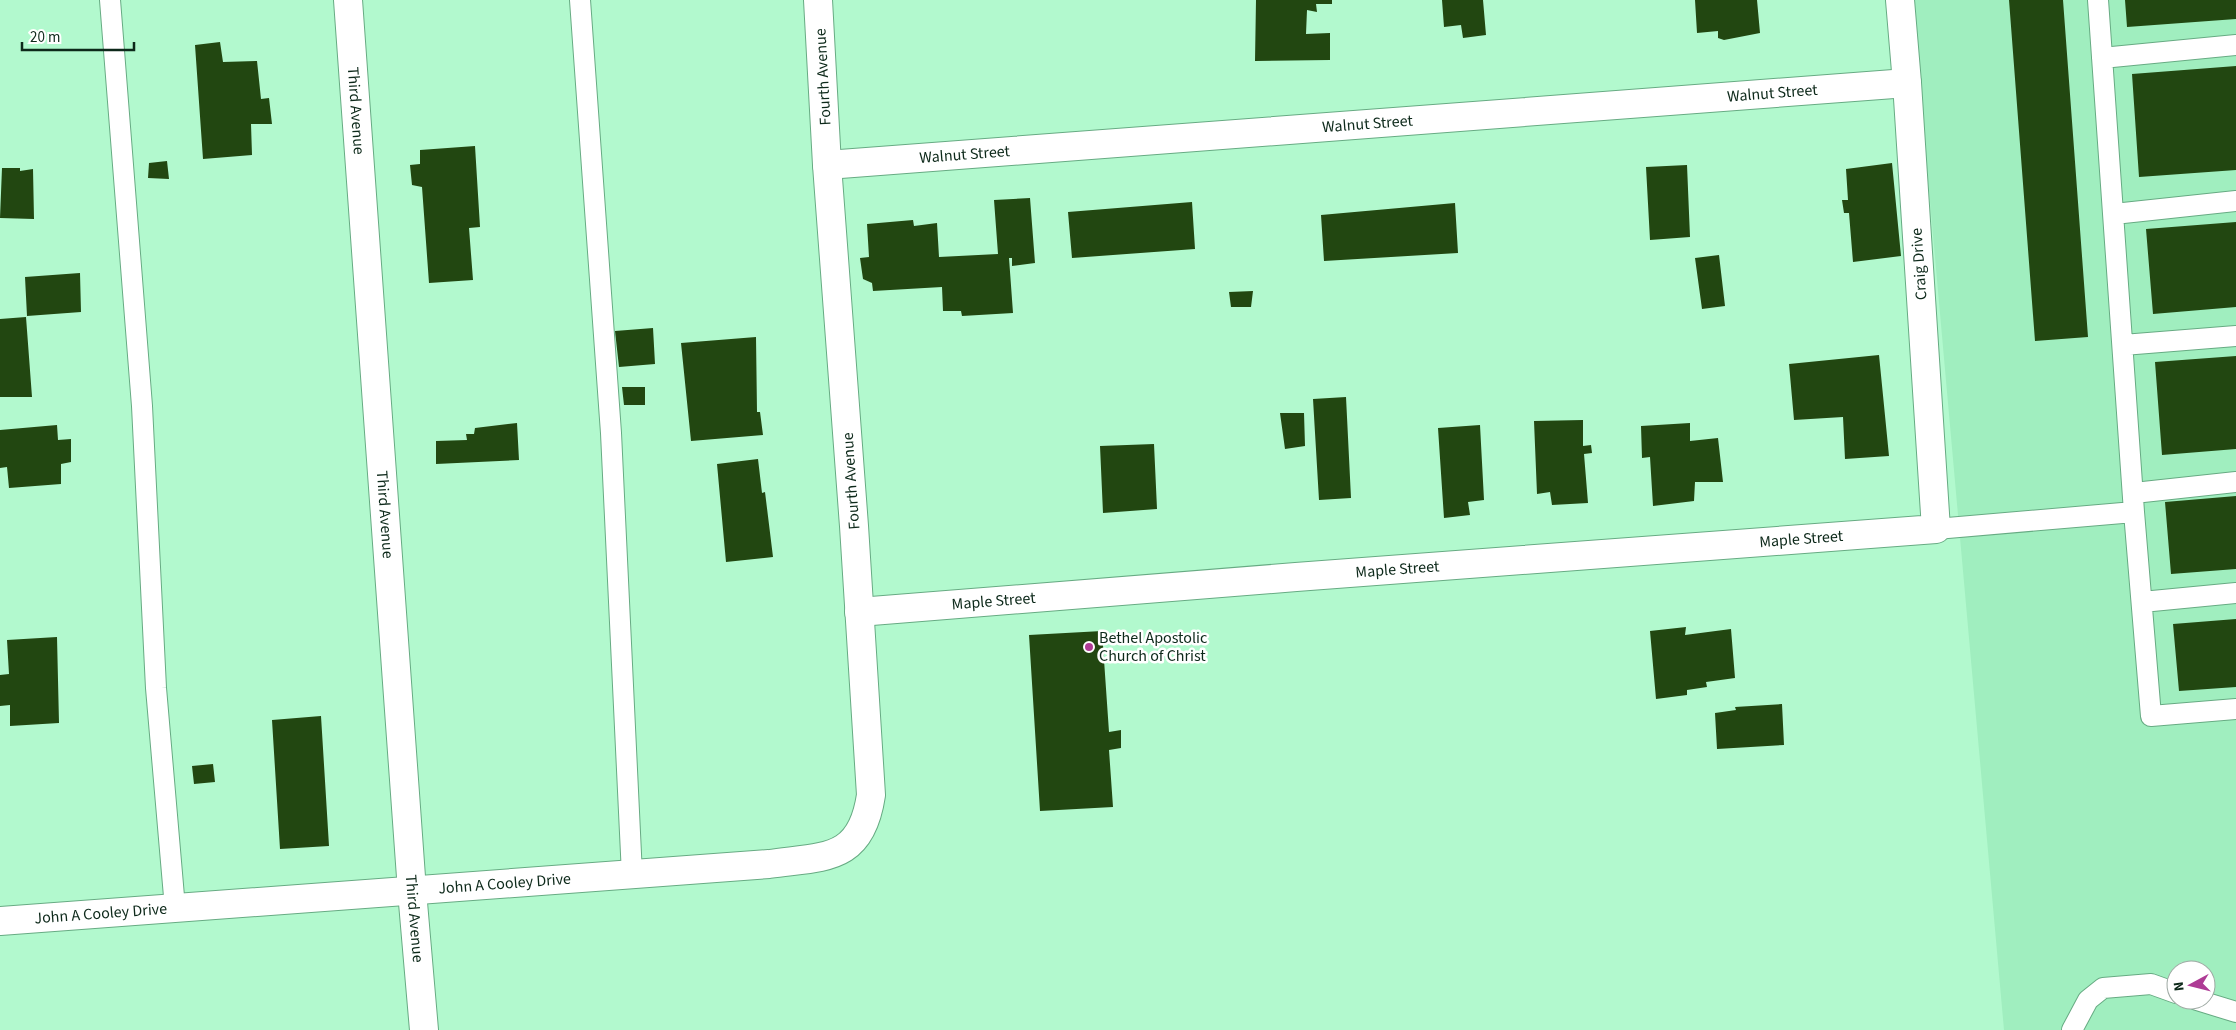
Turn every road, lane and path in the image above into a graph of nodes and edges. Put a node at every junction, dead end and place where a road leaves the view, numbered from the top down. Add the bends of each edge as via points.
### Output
1 (110, 0) edge
2 (348, 0) edge
3 (580, 0) edge
4 (818, 0) edge
5 (1900, 0) edge
6 (2098, 0) edge
7 (2236, 45) edge
8 (2102, 58) junction
9 (1907, 83) junction
10 (828, 165) junction
11 (2236, 201) edge
12 (2114, 214) junction
13 (2236, 336) edge
14 (2123, 346) junction
15 (2236, 482) edge
16 (2134, 502) junction
17 (1936, 529) junction
18 (2236, 593) edge
19 (2142, 602) junction
20 (859, 612) junction
21 (2236, 709) edge
22 (855, 840) joint
23 (632, 875) junction
24 (412, 892) junction
25 (175, 908) junction
26 (0, 921) edge
27 (2166, 989) edge
28 (2216, 1006) edge
29 (2236, 1012) edge
30 (424, 1030) edge
31 (2072, 1030) edge

1 - 25 lane via 142,406 156,688
2 - 24 street, Third Avenue
3 - 23 lane via 611,433
4 - 10 street, Fourth Avenue
5 - 9 street, Craig Drive
6 - 8 lane
7 - 8 lane
8 - 12 lane
9 - 10 street, Walnut Street
9 - 17 street, Craig Drive
10 - 20 street, Fourth Avenue
11 - 12 lane
12 - 14 lane
13 - 14 lane
14 - 16 lane
15 - 16 lane
16 - 17 lane
16 - 19 lane
17 - 20 street, Maple Street
18 - 19 lane
19 - 21 lane via 2151,716
20 - 22 street, Fourth Avenue via 871,795 868,814
22 - 23 street, John A Cooley Drive via 833,855 769,864
23 - 24 street, John A Cooley Drive
24 - 25 street, John A Cooley Drive
24 - 30 street, Third Avenue
25 - 26 street, John A Cooley Drive
27 - 31 lane via 2151,984 2103,988 2088,1000
28 - 29 lane

